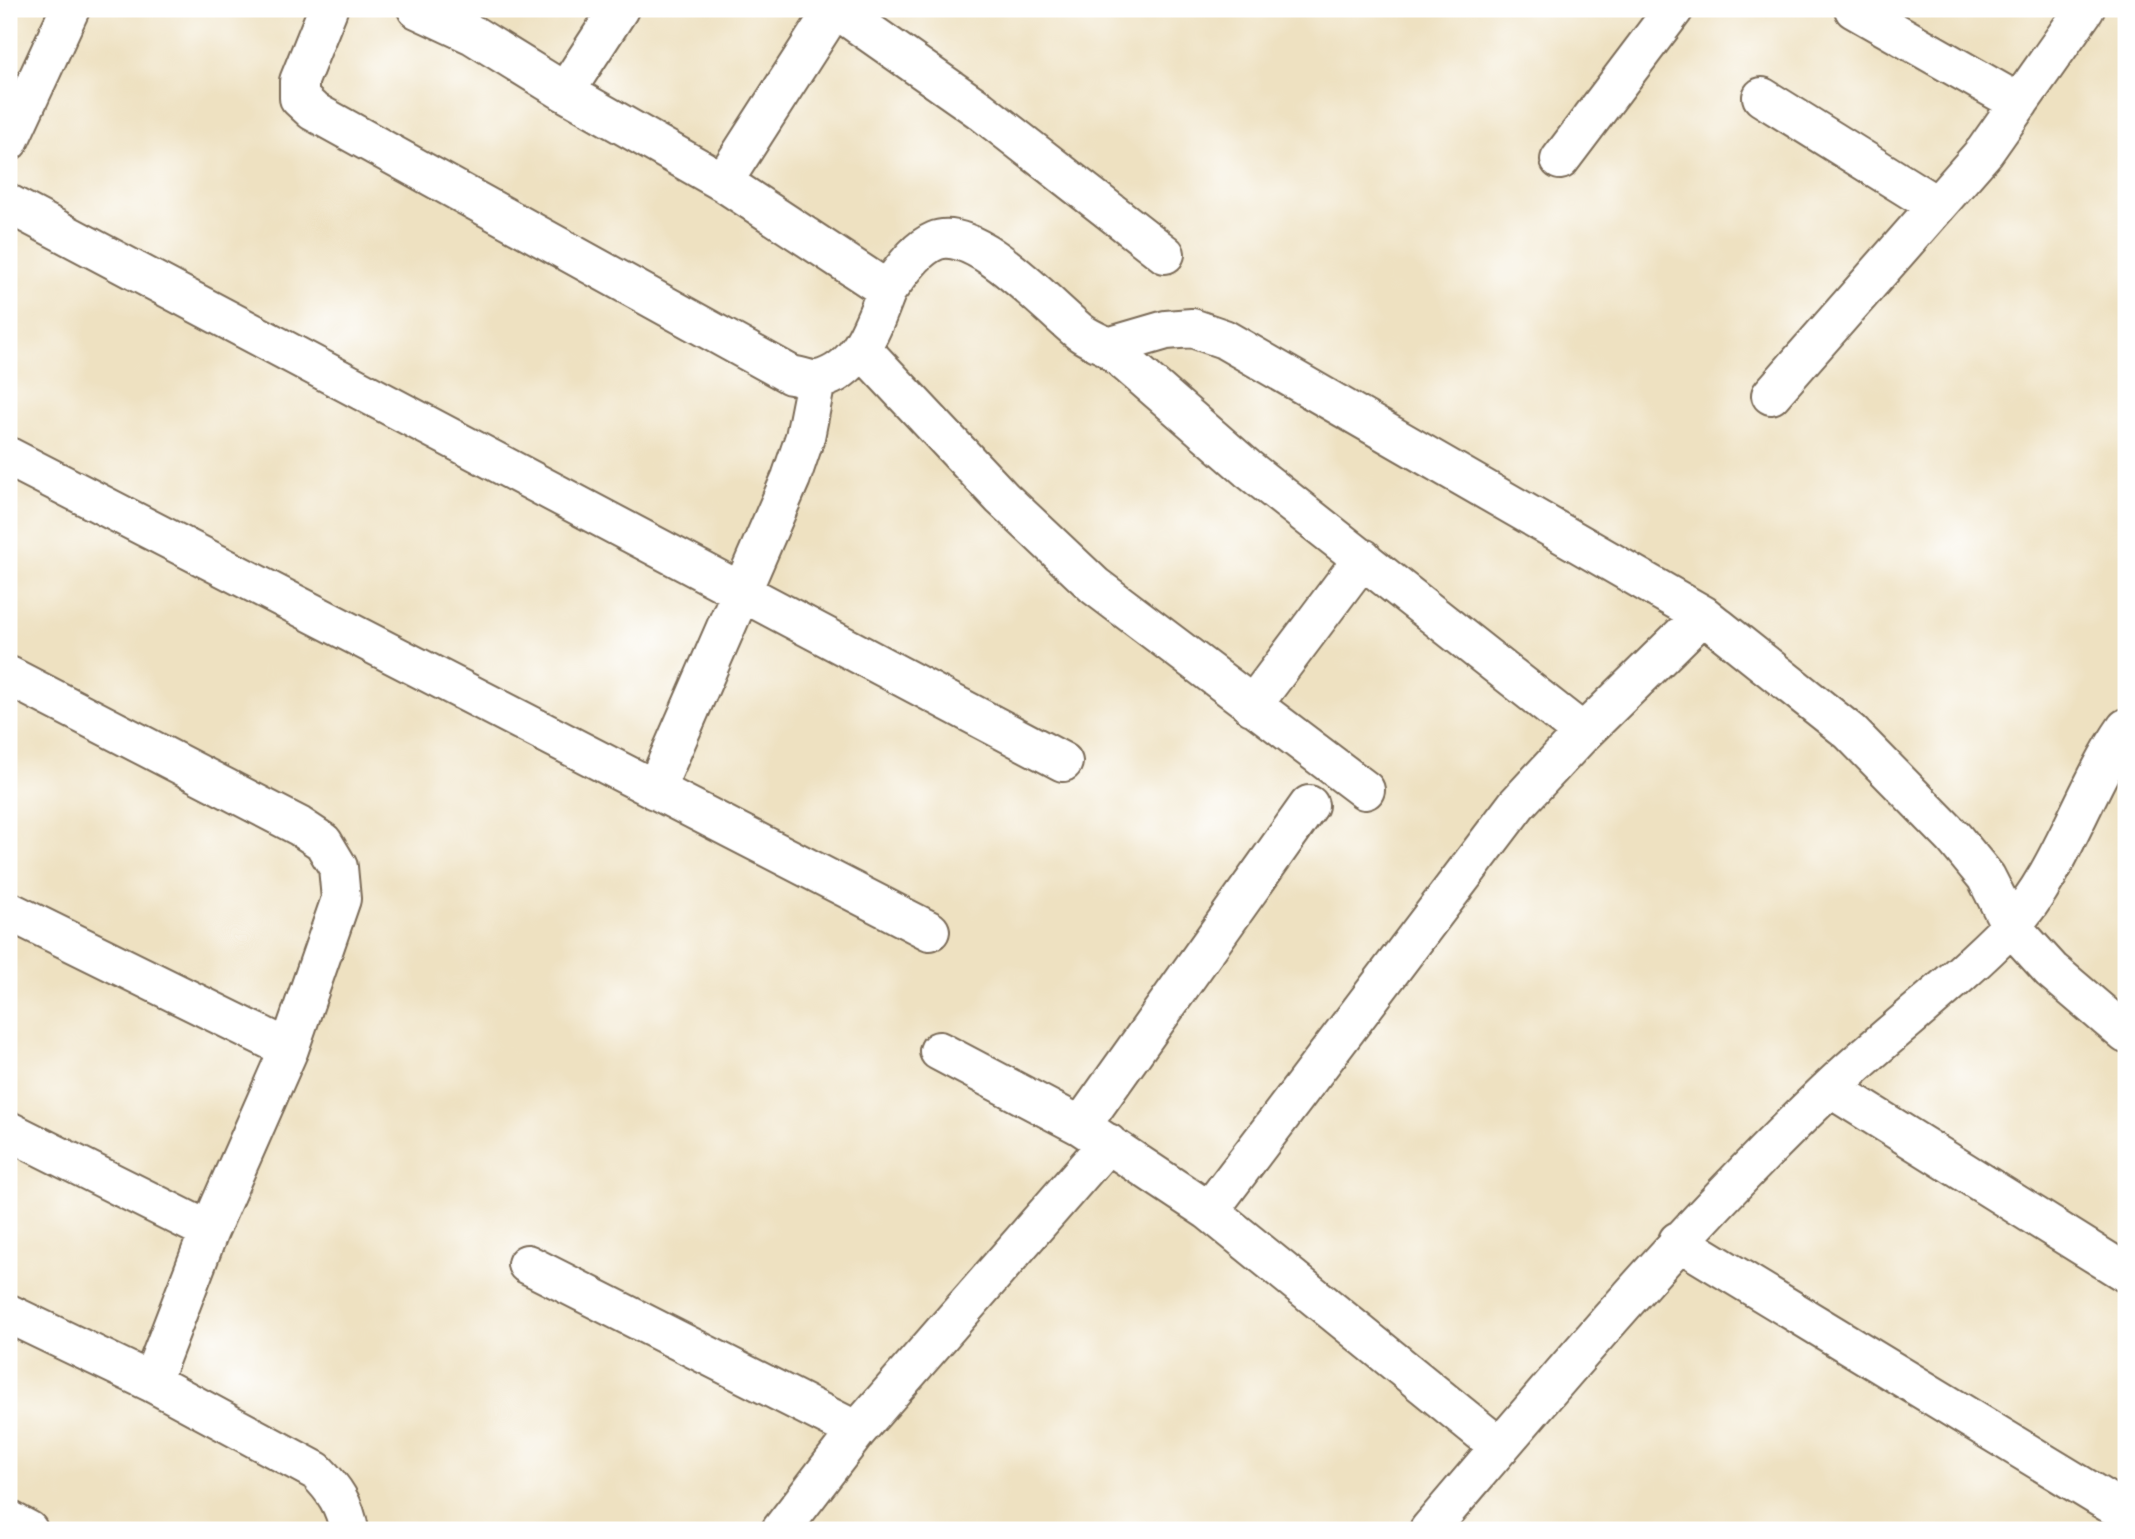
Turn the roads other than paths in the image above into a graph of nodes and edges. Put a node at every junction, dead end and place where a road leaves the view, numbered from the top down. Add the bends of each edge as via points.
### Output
1 (70, 9) edge
2 (328, 9) edge
3 (417, 9) edge
4 (619, 9) edge
5 (834, 9) edge
6 (1674, 9) edge
7 (1854, 9) edge
8 (2085, 9) edge
9 (565, 92) junction
10 (1762, 97) dead end
11 (2019, 103) junction
12 (9, 141) edge
13 (1560, 160) dead end
14 (723, 182) junction
15 (9, 204) edge
16 (1937, 206) junction
17 (1165, 254) dead end
18 (887, 290) junction
19 (1108, 347) junction
20 (862, 349) junction
21 (816, 381) junction
22 (1771, 395) dead end
23 (9, 457) edge
24 (1363, 558) junction
25 (742, 592) junction
26 (1703, 615) junction
27 (9, 676) edge
28 (1252, 706) junction
29 (2126, 728) edge
30 (1583, 733) junction
31 (1063, 762) dead end
32 (655, 790) junction
33 (1365, 790) dead end
34 (1309, 805) dead end
35 (9, 911) edge
36 (2011, 926) junction
37 (930, 931) dead end
38 (2126, 1034) edge
39 (289, 1049) junction
40 (939, 1051) dead end
41 (1830, 1088) junction
42 (9, 1131) edge
43 (1095, 1134) junction
44 (1209, 1211) junction
45 (209, 1231) junction
46 (1678, 1241) junction
47 (527, 1264) dead end
48 (2126, 1273) edge
49 (9, 1314) edge
50 (151, 1382) junction
51 (857, 1431) junction
52 (1500, 1447) junction
53 (2126, 1513) edge
54 (9, 1520) edge
55 (28, 1530) edge
56 (349, 1530) edge
57 (781, 1530) edge
58 (1429, 1530) edge

1 - 12 street
2 - 21 street via 299,81 299,98 313,111 791,374
3 - 9 street via 473,35
4 - 9 street
5 - 14 street
5 - 17 street via 980,110
6 - 13 street
7 - 11 street
8 - 11 street
9 - 14 street
10 - 16 street
11 - 16 street
14 - 18 street
15 - 25 street
16 - 22 street
18 - 19 street via 919,250 937,239 960,242 989,254 1082,334
18 - 20 street
19 - 24 street via 1248,469
19 - 26 street via 1166,330 1192,328 1224,339
20 - 21 street via 834,373
20 - 28 street via 1002,498 1095,586
21 - 25 street via 791,478
23 - 32 street
24 - 28 street
24 - 30 street
25 - 31 street
25 - 32 street
26 - 30 street
26 - 36 street via 1850,732 1962,848 1986,877
27 - 39 street via 323,842 338,866 341,899
28 - 33 street
29 - 36 street via 2104,760 2038,887
30 - 44 street via 1517,804
32 - 37 street
34 - 43 street
35 - 39 street
36 - 38 street via 2051,970
36 - 41 street
39 - 45 street
40 - 43 street
41 - 46 street
41 - 48 street
42 - 45 street
43 - 44 street
43 - 51 street
44 - 52 street
45 - 50 street
46 - 52 street
46 - 53 street
47 - 51 street
49 - 50 street
50 - 56 street via 316,1471 346,1511
51 - 57 street
52 - 58 street
54 - 55 street

